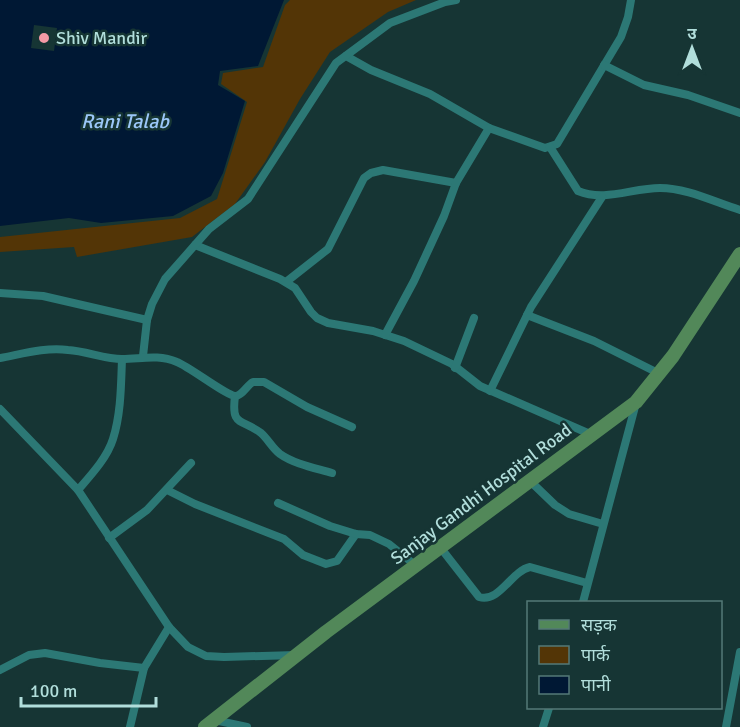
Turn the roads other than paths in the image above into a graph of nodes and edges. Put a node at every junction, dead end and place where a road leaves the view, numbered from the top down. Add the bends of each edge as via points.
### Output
1 (456, 0) edge
2 (631, 0) edge
3 (346, 56) junction
4 (604, 65) junction
5 (740, 113) edge
6 (489, 129) junction
7 (550, 147) junction
8 (456, 183) junction
9 (602, 197) junction
10 (740, 210) edge
11 (195, 245) junction
12 (740, 254) edge
13 (286, 282) junction
14 (0, 293) edge
15 (527, 315) junction
16 (474, 318) dead end
17 (147, 321) junction
18 (385, 335) junction
19 (143, 356) junction
20 (0, 358) edge
21 (122, 359) junction
22 (455, 368) junction
23 (658, 373) junction
24 (490, 391) junction
25 (235, 396) junction
26 (636, 402) junction
27 (0, 409) edge
28 (352, 427) dead end
29 (590, 434) junction
30 (191, 463) dead end
31 (332, 473) dead end
32 (529, 480) junction
33 (78, 490) junction
34 (166, 490) junction
35 (278, 503) dead end
36 (603, 524) junction
37 (356, 534) junction
38 (109, 538) junction
39 (440, 547) junction
40 (415, 565) junction
41 (587, 583) junction
42 (583, 601) edge
43 (170, 627) junction
44 (740, 652) edge
45 (297, 655) junction
46 (144, 668) junction
47 (0, 670) edge
48 (549, 709) edge
49 (210, 724) edge
50 (130, 727) edge
51 (247, 727) edge
52 (543, 727) edge
53 (726, 727) edge

1 - 3 street via 390,23
2 - 4 street via 621,38
3 - 6 street via 430,94
3 - 11 street via 336,63 248,199 208,229
4 - 5 street via 644,85
4 - 7 street via 557,144
6 - 7 street
6 - 8 street
7 - 9 street via 578,191
8 - 13 street via 383,171 371,173 364,178 328,249
8 - 18 street via 414,281
9 - 10 street via 661,188 684,191
9 - 15 street
11 - 13 street
11 - 17 street via 165,279
12 - 23 main road, Sanjay Gandhi Hospital Road via 674,356
13 - 18 street via 295,288 316,318
14 - 17 street via 43,296
15 - 23 street via 594,341
15 - 24 street
16 - 22 street
17 - 19 street
18 - 22 street via 404,340
19 - 21 street
19 - 25 street via 176,361
20 - 21 street via 61,349
21 - 33 street via 113,440
22 - 24 street
23 - 26 main road, Sanjay Gandhi Hospital Road
24 - 29 street
25 - 28 street via 254,382 264,382
25 - 31 street via 236,417 264,435 279,453
26 - 29 main road, Sanjay Gandhi Hospital Road
26 - 36 street
27 - 33 street
29 - 32 main road, Sanjay Gandhi Hospital Road
30 - 34 street
32 - 36 street via 569,514
32 - 39 main road, Sanjay Gandhi Hospital Road
33 - 38 street
34 - 37 street via 284,539 303,555 326,564 337,561
34 - 38 street via 147,510
35 - 37 street
36 - 41 street
37 - 40 street via 370,535 389,544
38 - 43 street
39 - 40 main road, Sanjay Gandhi Hospital Road
39 - 41 street via 483,598 493,596 523,568
40 - 45 main road, Sanjay Gandhi Hospital Road
41 - 42 street
43 - 45 street via 188,647 206,656
43 - 46 street
44 - 53 street
45 - 49 main road, Sanjay Gandhi Hospital Road
46 - 47 street via 45,653 30,655
46 - 50 street
48 - 52 street
49 - 51 street

